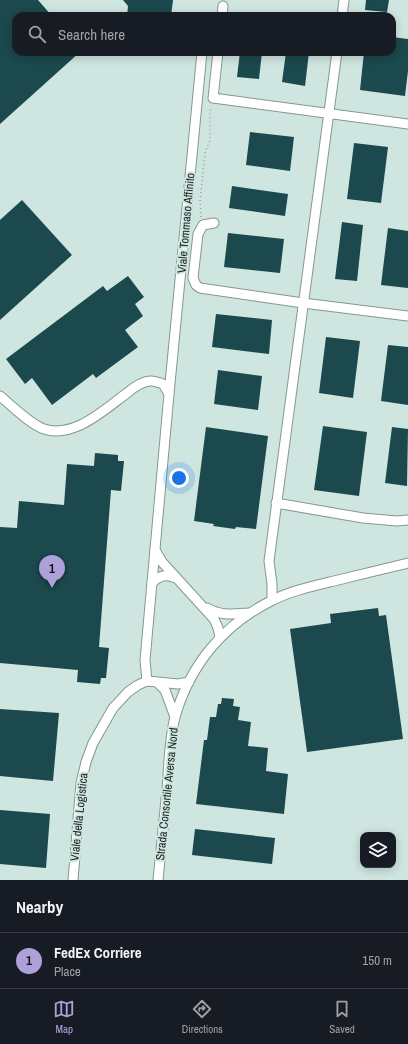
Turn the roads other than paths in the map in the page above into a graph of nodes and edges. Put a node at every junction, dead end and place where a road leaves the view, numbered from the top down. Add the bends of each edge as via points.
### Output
1 (344, 0) edge
2 (342, 12) edge
3 (202, 56) edge
4 (218, 56) edge
5 (336, 56) edge
6 (329, 114) junction
7 (408, 124) edge
8 (214, 223) dead end
9 (303, 303) junction
10 (408, 316) edge
11 (169, 394) junction
12 (0, 396) edge
13 (276, 503) junction
14 (408, 520) edge
15 (155, 548) junction
16 (408, 563) edge
17 (176, 578) junction
18 (152, 582) junction
19 (272, 584) junction
20 (291, 593) junction
21 (272, 600) junction
22 (202, 606) junction
23 (250, 613) junction
24 (220, 637) junction
25 (147, 680) junction
26 (157, 682) junction
27 (189, 682) junction
28 (175, 717) junction
29 (73, 880) edge
30 (158, 880) edge

1 - 2 street
3 - 11 street, Viale Tommaso Affinito
4 - 6 street via 213,98
5 - 6 street
6 - 7 street
6 - 9 street
8 - 9 street via 203,224 198,234 193,278 196,285 200,288
9 - 10 street
9 - 13 street
11 - 12 street via 164,384 151,381 139,384 81,424 58,431 34,424
11 - 15 street, Viale Tommaso Affinito
13 - 14 street via 363,518
13 - 19 street via 269,561
15 - 17 street via 158,557
15 - 18 street, Viale Tommaso Affinito
16 - 20 street, Strada Consortile Aversa Nord
17 - 18 street via 167,575
17 - 22 street
18 - 25 street, Viale Tommaso Affinito via 145,660
19 - 20 street
19 - 21 street
20 - 21 street, Strada Consortile Aversa Nord
21 - 23 street, Strada Consortile Aversa Nord
22 - 23 street via 215,613
22 - 24 street via 214,619
23 - 24 street, Strada Consortile Aversa Nord
24 - 27 street, Strada Consortile Aversa Nord
25 - 26 street
25 - 29 street, Viale della Logistica via 128,692 113,708 86,762 81,782
26 - 27 street
26 - 28 street via 165,690
27 - 28 street, Strada Consortile Aversa Nord
28 - 30 street, Strada Consortile Aversa Nord

